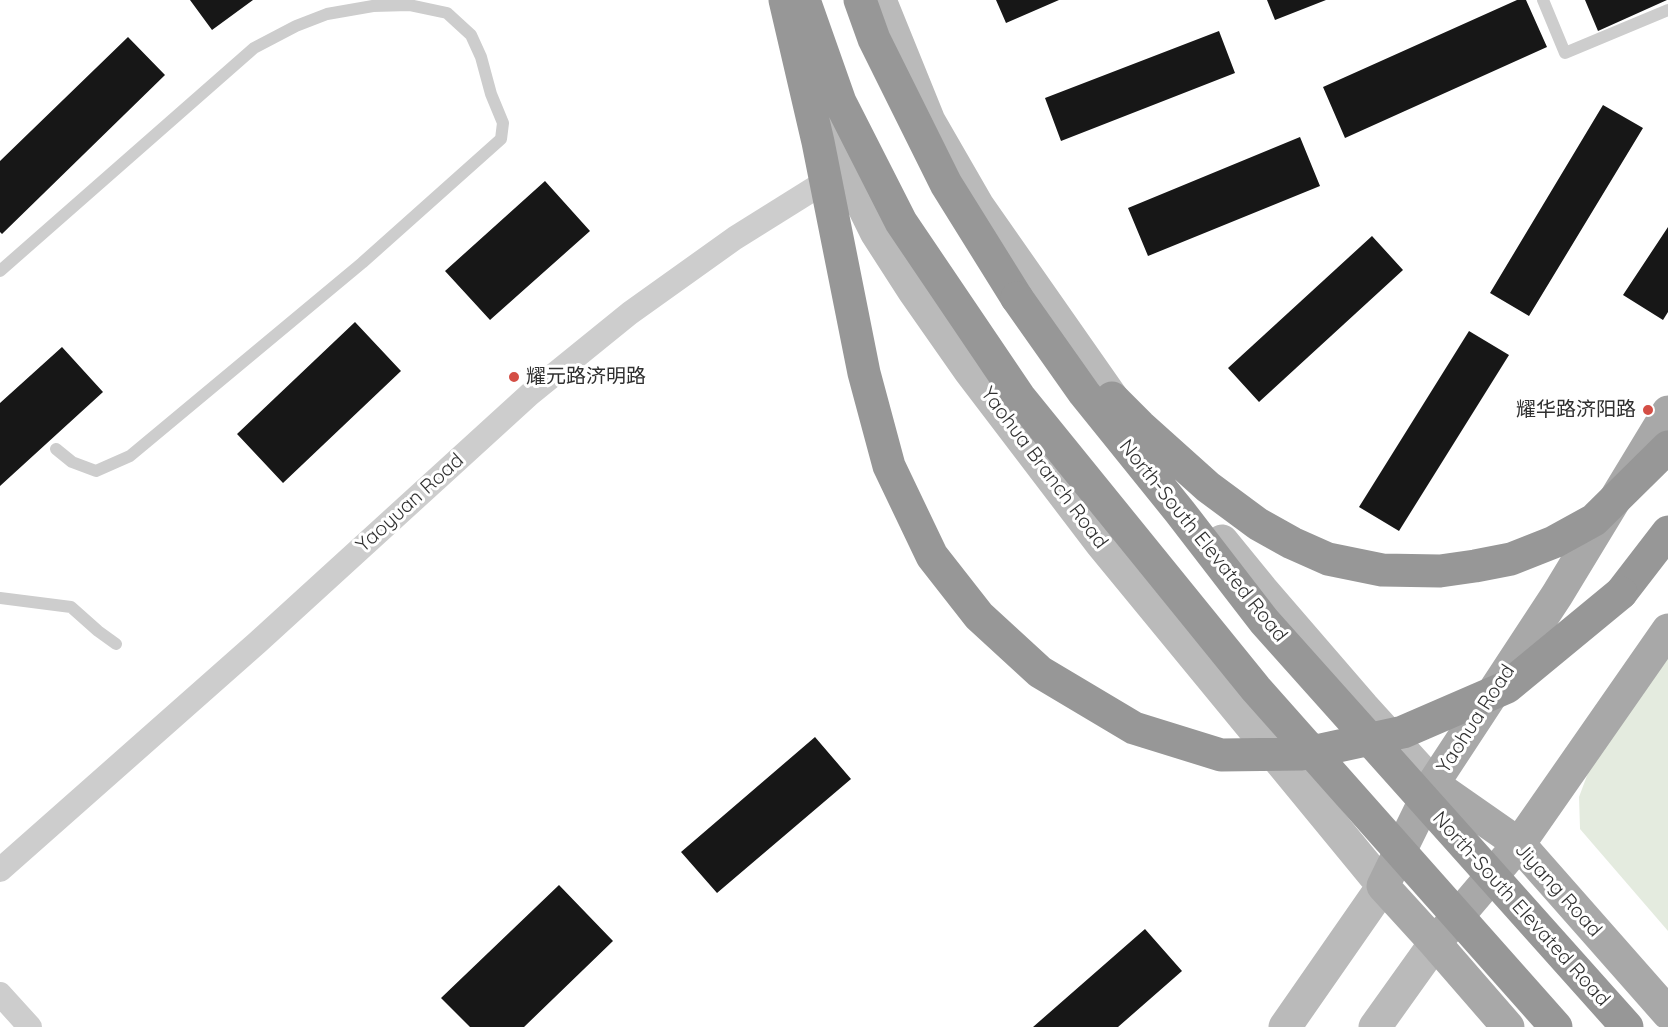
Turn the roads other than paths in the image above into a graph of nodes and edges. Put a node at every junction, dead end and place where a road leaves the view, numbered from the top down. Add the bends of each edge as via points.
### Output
1 (786, 0) edge
2 (804, 0) edge
3 (860, 0) edge
4 (880, 0) edge
5 (1543, 0) edge
6 (1668, 10) edge
7 (845, 169) junction
8 (0, 271) edge
9 (1017, 298) junction
10 (1668, 412) edge
11 (1668, 447) edge
12 (56, 449) dead end
13 (1668, 532) edge
14 (0, 598) edge
15 (1668, 630) edge
16 (116, 644) dead end
17 (1433, 784) junction
18 (1519, 844) junction
19 (0, 870) edge
20 (1383, 886) junction
21 (1435, 943) junction
22 (0, 994) edge
23 (1668, 1013) edge
24 (30, 1027) edge
25 (1285, 1027) edge
26 (1375, 1027) edge
27 (1508, 1027) edge
28 (1556, 1027) edge
29 (1627, 1027) edge

1 - 7 street, Yaohua Branch Road
1 - 13 highway, bridge via 864,373 889,466 932,556 980,616 1040,672 1134,728 1221,755 1302,754 1403,732 1507,687 1621,593
2 - 28 highway, bridge via 840,102 901,222 1020,398 1256,689
3 - 9 highway, North-South Elevated Road via 874,39 946,184
4 - 17 street via 929,121 978,206 1101,384 1168,475 1262,590
5 - 6 lane via 1565,53
7 - 19 street, Yaoyuan Road via 735,238 640,306 530,394
7 - 20 street, Yaohua Branch Road via 876,232 970,371 1101,543
8 - 12 lane via 254,48 296,26 327,14 409,5 447,13 471,35 503,123 501,139 362,263 130,456 96,471 72,462
9 - 11 highway, bridge via 1140,426 1208,487 1258,524 1328,559 1382,570 1440,571 1511,559 1594,520
9 - 29 highway, North-South Elevated Road, bridge via 1084,393 1264,621
10 - 17 main road, Yaohua Road via 1557,595
14 - 16 lane via 71,607
15 - 18 main road
17 - 18 main road, Jiyang Road
17 - 20 main road, Yaohua Road
18 - 21 main road
18 - 23 main road, Jiyang Road
20 - 21 main road
20 - 25 street, Yaohua Road
21 - 26 street
21 - 27 main road
22 - 24 street

